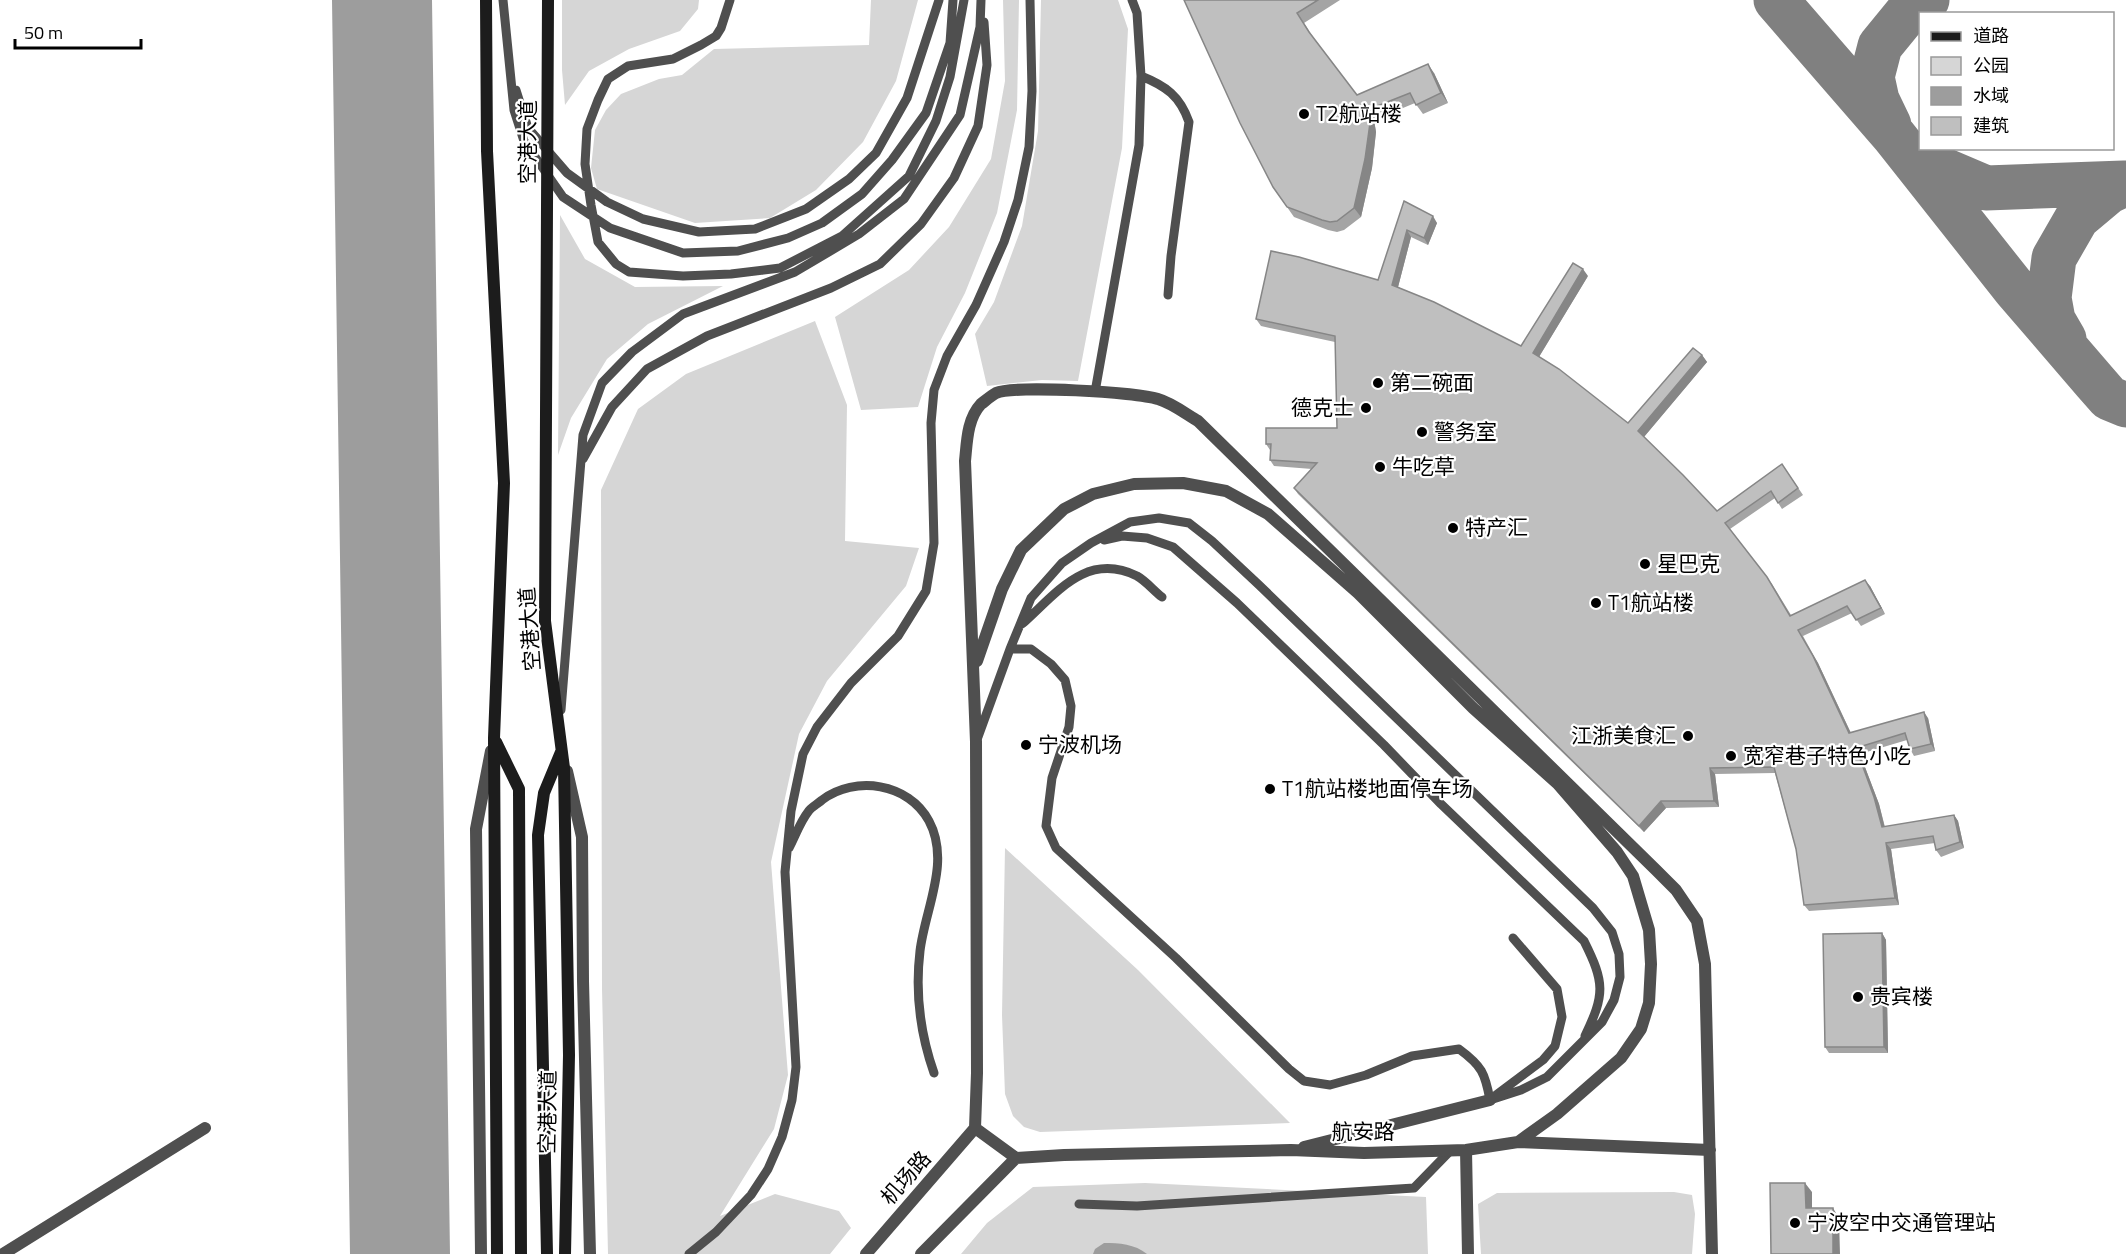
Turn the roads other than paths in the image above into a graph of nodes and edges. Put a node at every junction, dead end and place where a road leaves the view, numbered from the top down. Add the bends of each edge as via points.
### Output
1 (486, 0) edge
2 (503, 0) edge
3 (548, 0) edge
4 (730, 0) edge
5 (939, 0) edge
6 (953, 0) edge
7 (964, 0) edge
8 (982, 0) edge
9 (1030, 0) edge
10 (1132, 0) edge
11 (510, 71) junction
12 (1142, 76) junction
13 (1168, 295) dead end
14 (1095, 392) junction
15 (580, 464) junction
16 (1091, 543) junction
17 (1162, 597) dead end
18 (1019, 627) junction
19 (1010, 649) junction
20 (974, 669) junction
21 (559, 728) junction
22 (494, 738) junction
23 (976, 742) junction
24 (562, 750) junction
25 (787, 853) junction
26 (1513, 938) dead end
27 (1582, 1041) junction
28 (934, 1073) dead end
29 (1490, 1100) junction
30 (205, 1128) dead end
31 (975, 1128) junction
32 (1518, 1142) junction
33 (1291, 1150) junction
34 (1451, 1150) junction
35 (1466, 1150) junction
36 (1710, 1150) junction
37 (1016, 1158) junction
38 (1079, 1204) dead end
39 (3, 1254) edge
40 (481, 1254) edge
41 (497, 1254) edge
42 (521, 1254) edge
43 (548, 1254) edge
44 (565, 1254) edge
45 (590, 1254) edge
46 (689, 1254) edge
47 (866, 1254) edge
48 (921, 1254) edge
49 (1468, 1254) edge
50 (1712, 1254) edge

1 - 22 main road, 空港大道 via 487,151 504,483
2 - 11 lane
3 - 21 main road, 空港大道 via 545,621
4 - 7 lane via 716,36 673,59 628,66 608,79 587,129 585,164 598,242 616,264 629,272 683,276 780,268 842,236 909,176 947,88
5 - 11 lane via 907,98 876,153 806,209 755,229 699,232 643,219 607,202 567,173 528,128
6 - 11 lane via 950,43 926,113 892,160 862,194 822,223 788,238 738,251 682,253 610,228 564,197 524,141 514,110
8 - 15 lane via 980,27 960,115 904,199 859,234 795,272 683,314 632,352 602,383 583,435
8 - 15 lane via 987,65 978,126 954,178 921,224 880,264 831,288 707,336 647,369 612,407
9 - 25 lane via 1029,147 1018,200 1004,242 934,390 934,543 926,591 898,636 851,683 803,754
10 - 12 lane via 1137,13
12 - 13 lane via 1171,93 1184,107 1189,122
12 - 14 lane via 1138,145
14 - 20 street via 997,393 971,418 964,461
14 - 36 street via 1158,399 1198,421 1676,890 1696,921 1705,964
15 - 21 lane
16 - 18 lane via 1062,563 1031,598
16 - 27 lane via 1122,536 1148,538 1173,547 1237,603 1584,941 1600,980 1601,996
16 - 27 lane via 1130,522 1159,518 1189,524 1259,585 1593,908 1612,932 1619,954 1620,977 1602,1022
17 - 18 lane via 1137,577 1110,568 1088,570 1071,580
18 - 19 lane
19 - 23 lane
19 - 29 lane via 1031,649 1065,680 1071,706 1069,727 1052,778 1046,826 1056,848 1289,1069 1304,1081 1330,1085 1412,1056 1459,1049 1485,1074
20 - 23 street
20 - 32 street via 1002,589 1021,550 1064,509 1093,494 1134,484 1183,483 1226,491 1268,514 1358,593 1473,708 1558,784 1633,876 1649,930 1651,964 1649,1003 1641,1029 1621,1058
21 - 24 main road, 空港大道
22 - 40 street via 476,829
22 - 41 main road, 空港大道
22 - 42 main road via 519,789
23 - 31 street
24 - 43 main road via 544,793 538,835
24 - 44 main road, 空港大道 via 569,1055
24 - 45 street via 582,837
25 - 28 lane via 809,811 831,794 850,786 871,785 896,791 915,804 929,821 938,846 937,876 920,950 918,994 926,1050
25 - 46 lane via 796,1067 783,1137 751,1195
26 - 29 lane via 1557,989 1562,1017 1555,1046 1543,1060
27 - 29 lane via 1547,1077
29 - 33 street
30 - 39 street
31 - 37 street
31 - 47 street, 机场路
32 - 35 street, 航安路
32 - 36 street, 航安路
33 - 34 street, 航安路
33 - 37 street, 航安路
34 - 35 street, 航安路
34 - 38 lane via 1414,1188 1137,1206
35 - 49 street
36 - 50 street
37 - 48 street

